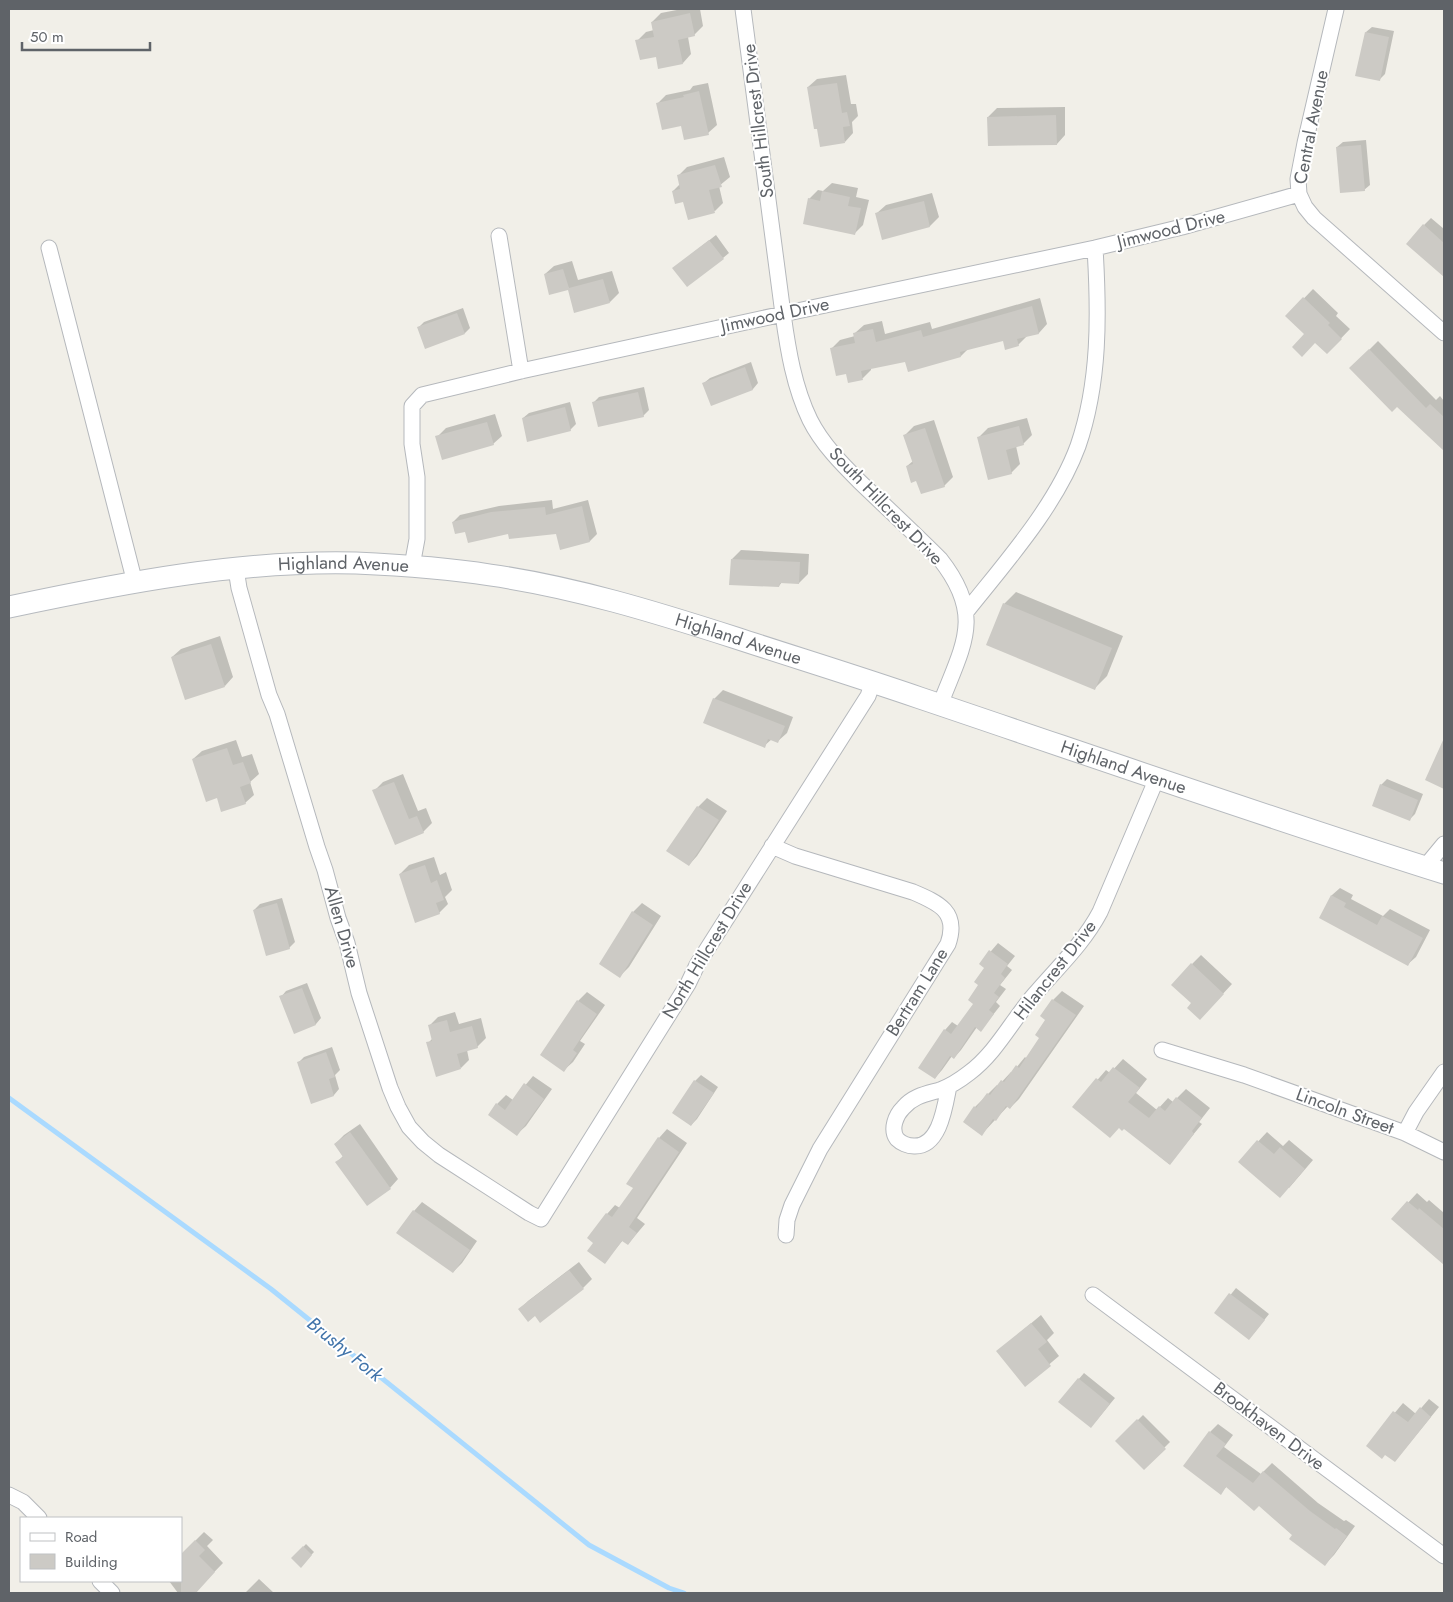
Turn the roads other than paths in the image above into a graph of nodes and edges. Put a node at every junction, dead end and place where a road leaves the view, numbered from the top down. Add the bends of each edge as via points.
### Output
1 (743, 9) edge
2 (1336, 9) edge
3 (1299, 194) junction
4 (499, 236) dead end
5 (50, 248) dead end
6 (1095, 248) junction
7 (783, 314) junction
8 (1444, 333) edge
9 (521, 371) junction
10 (412, 566) junction
11 (236, 568) junction
12 (135, 583) junction
13 (9, 607) edge
14 (966, 612) junction
15 (873, 682) junction
16 (940, 705) junction
17 (1157, 778) junction
18 (1444, 844) edge
19 (772, 846) junction
20 (1434, 870) edge
21 (1162, 1050) dead end
22 (1444, 1072) edge
23 (949, 1086) dead end
24 (1405, 1133) junction
25 (1444, 1152) edge
26 (541, 1219) joint
27 (786, 1235) dead end
28 (1093, 1295) dead end
29 (9, 1495) edge
30 (38, 1517) edge
31 (1444, 1556) edge
32 (101, 1582) edge
33 (112, 1593) edge

1 - 7 street, South Hillcrest Drive
2 - 3 street, Central Avenue via 1305,143 1298,180
3 - 6 street, Jimwood Drive
3 - 8 street, Central Avenue via 1314,218
4 - 9 street
5 - 12 street
6 - 7 street, Jimwood Drive
6 - 14 street via 1097,347 1090,400 1078,447 1035,524
7 - 9 street, Jimwood Drive
7 - 14 street, South Hillcrest Drive via 800,398 811,422 844,465 940,559 962,594
9 - 10 street, Jimwood Drive via 422,395 412,406 412,444 417,477
10 - 11 main road, Highland Avenue via 355,563
10 - 15 main road, Highland Avenue via 516,579 620,602
11 - 12 main road, Highland Avenue
11 - 26 street, Allen Drive via 269,695 326,870 359,993 398,1108 409,1127 439,1155
12 - 13 main road, Highland Avenue
14 - 16 street, South Hillcrest Drive via 962,649
15 - 16 main road, Highland Avenue
15 - 19 street, North Hillcrest Drive via 868,696
16 - 17 main road, Highland Avenue
17 - 20 main road, Highland Avenue
17 - 23 street, Hilancrest Drive via 1093,925 989,1054 972,1071
18 - 20 street
19 - 26 street, North Hillcrest Drive
19 - 27 street, Bertram Lane via 922,896 942,907 952,924 948,944 799,1188 787,1220
21 - 24 street, Lincoln Street via 1244,1075
22 - 24 street
24 - 25 street, Lincoln Street
28 - 31 street, Brookhaven Drive
29 - 30 street via 23,1502
32 - 33 street

